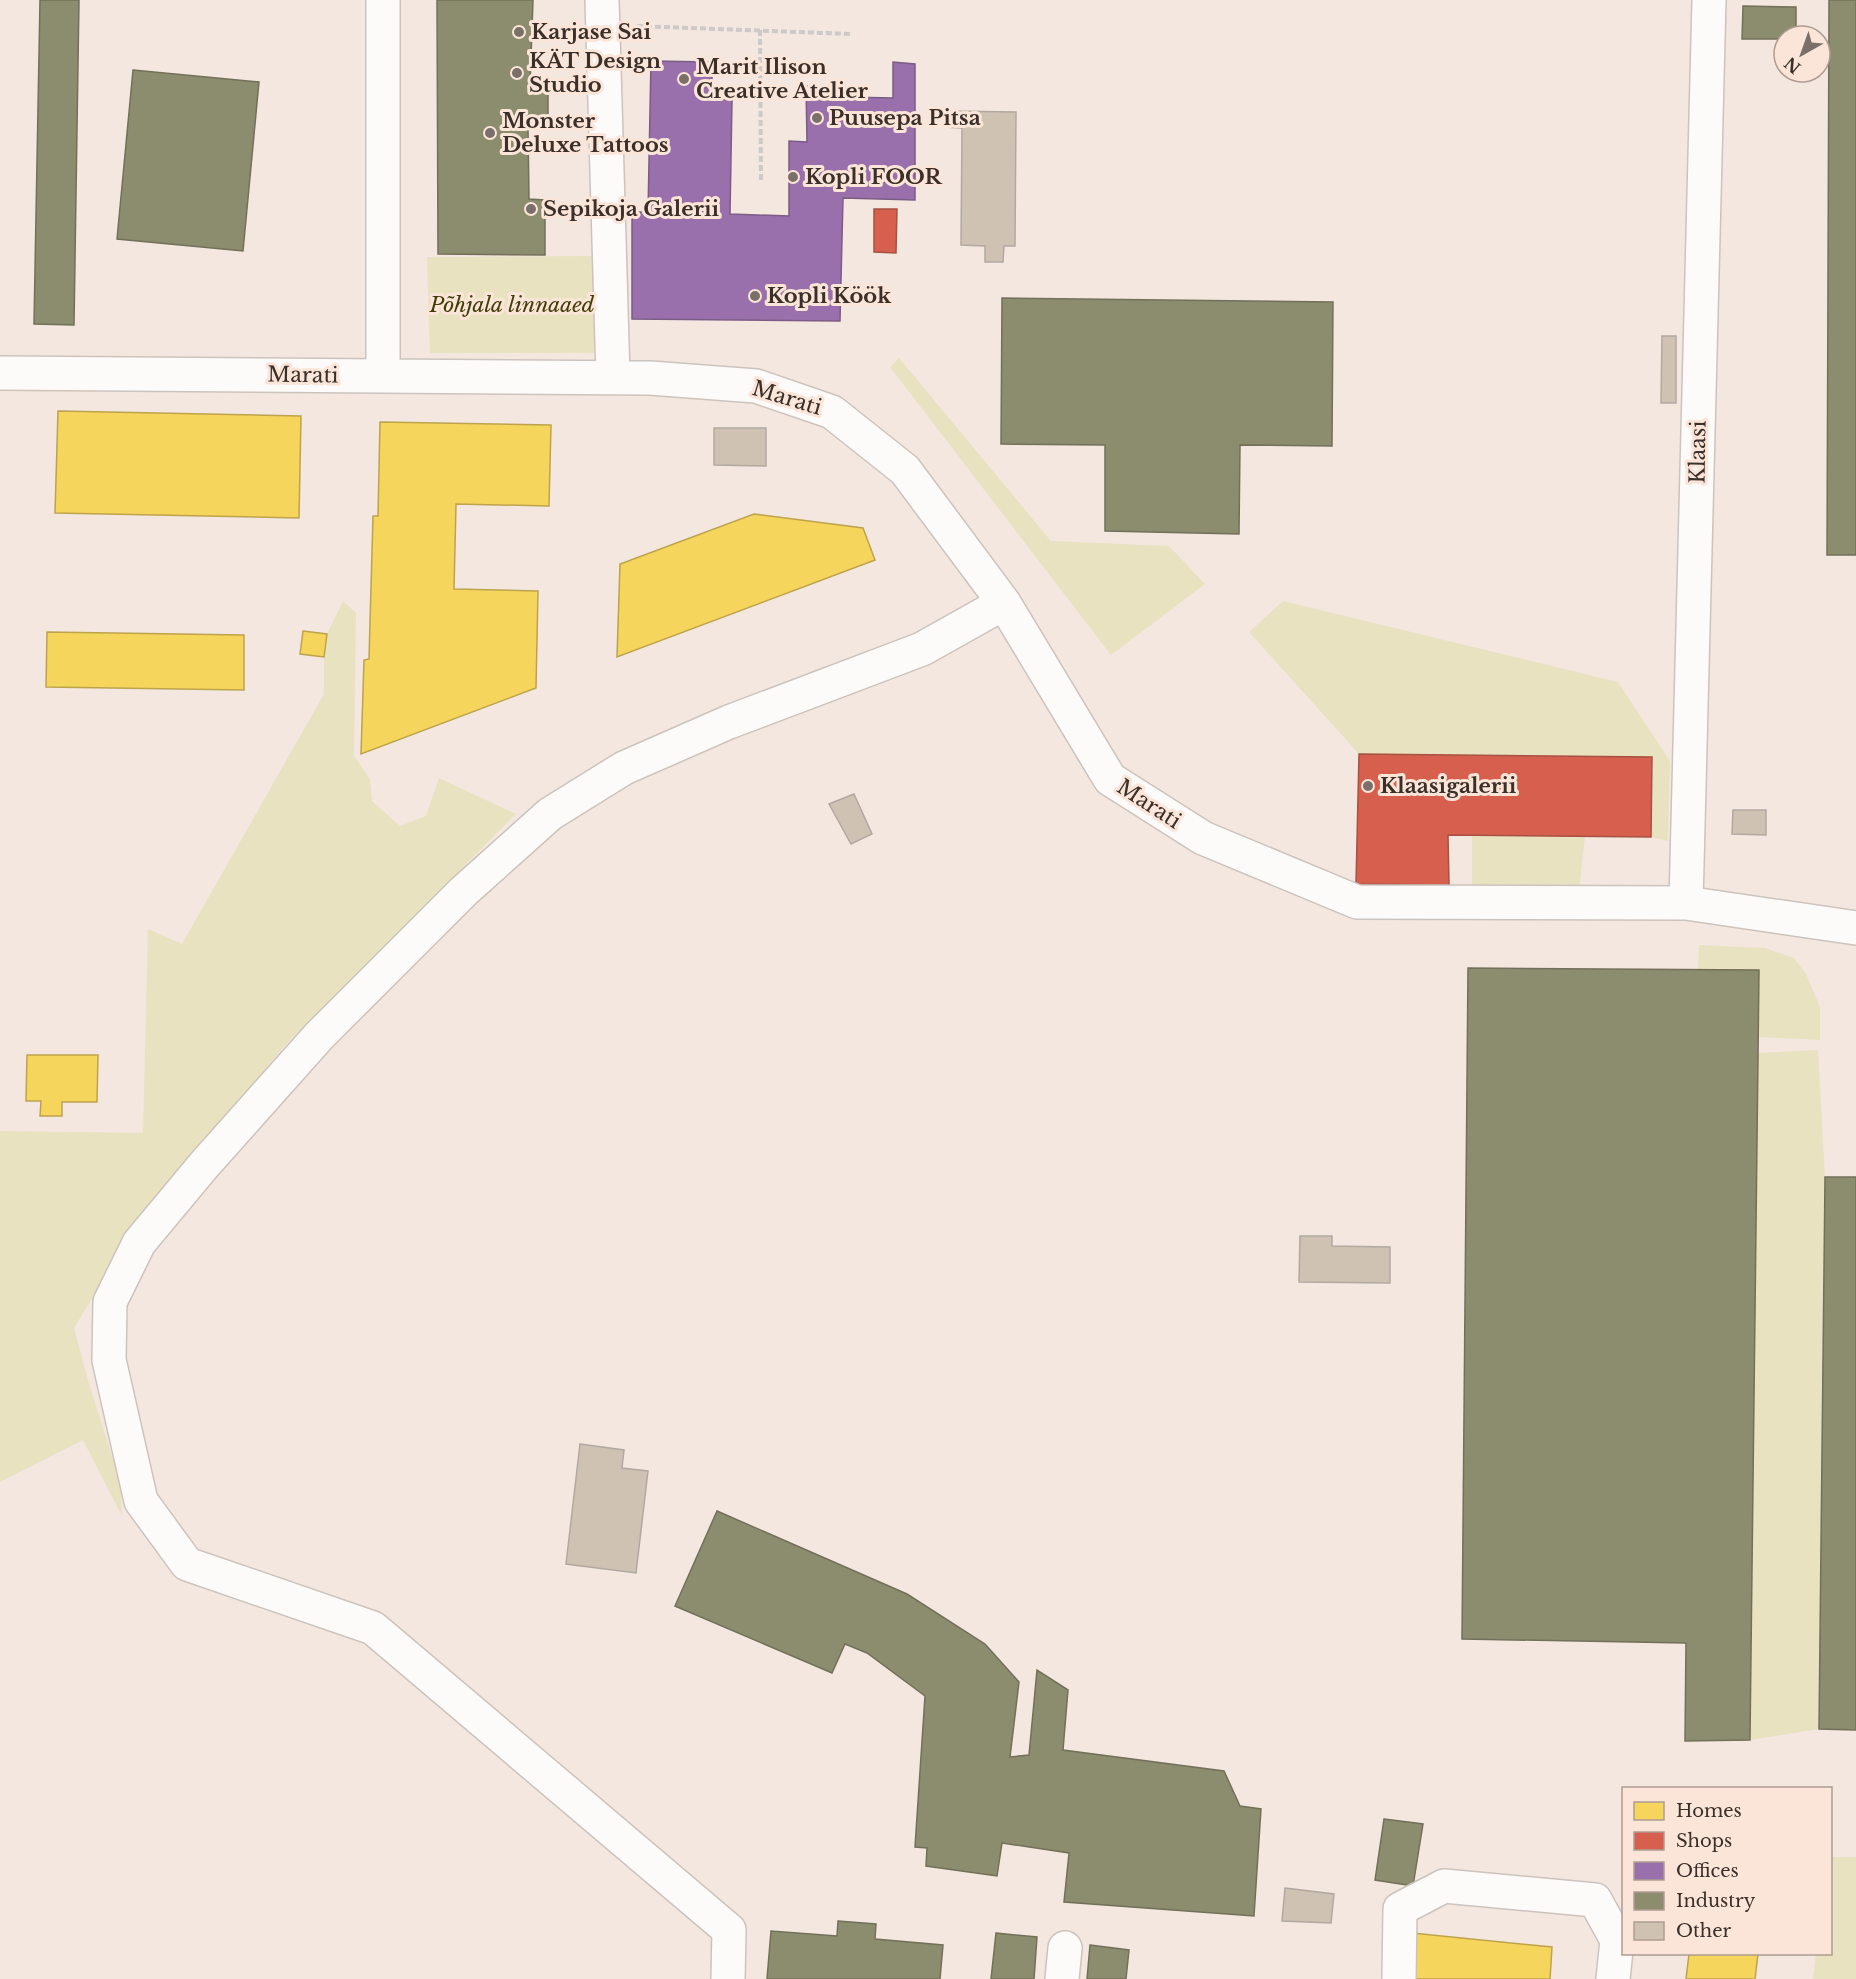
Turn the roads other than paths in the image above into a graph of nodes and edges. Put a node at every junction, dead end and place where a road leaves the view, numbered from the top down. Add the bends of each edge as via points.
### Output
1 (382, 0) edge
2 (1709, 0) edge
3 (603, 12) edge
4 (0, 372) edge
5 (382, 376) junction
6 (613, 378) junction
7 (1004, 603) junction
8 (1686, 903) junction
9 (1856, 928) edge
10 (1620, 1936) edge
11 (728, 1979) edge
12 (1399, 1979) edge
13 (1613, 1979) edge

1 - 5 street
2 - 8 street, Klaasi
3 - 6 street
4 - 5 street, Marati
5 - 6 street, Marati
6 - 7 street, Marati via 756,386 832,412 905,470
7 - 8 street, Marati via 1110,779 1203,838 1357,903
7 - 11 street via 922,649 729,722 624,768 550,814 464,891 312,1045 139,1243 110,1302 109,1360 141,1501 187,1564 373,1628 729,1930
8 - 9 street
10 - 12 street via 1595,1900 1444,1886 1400,1909
10 - 13 street

